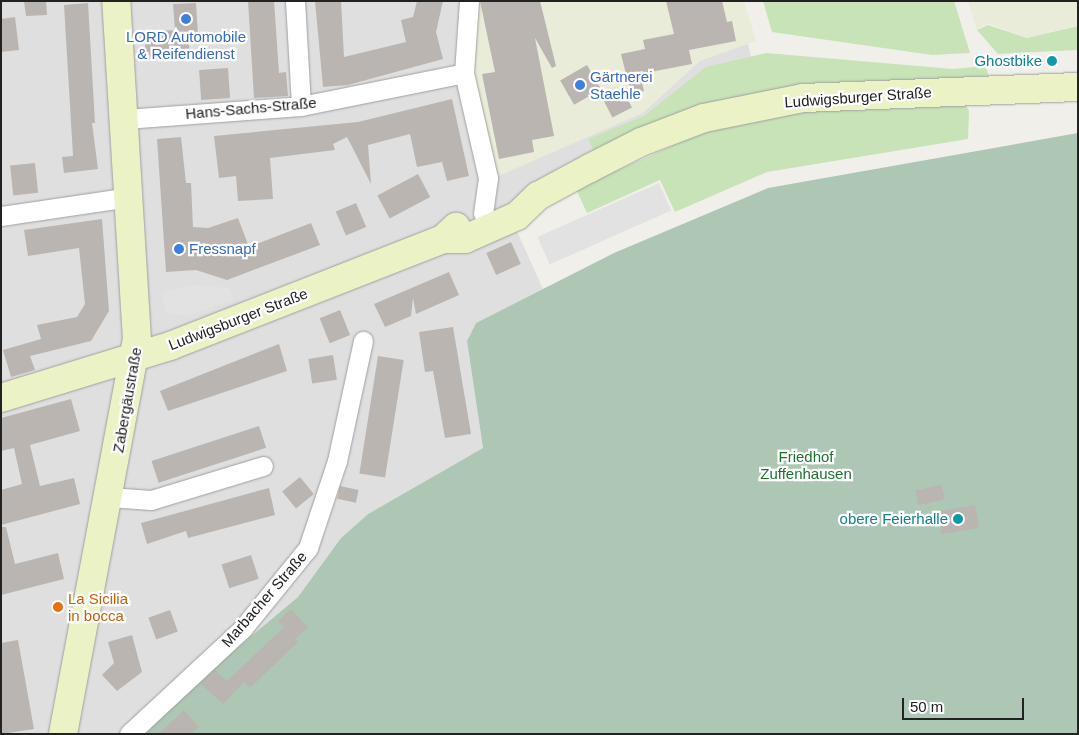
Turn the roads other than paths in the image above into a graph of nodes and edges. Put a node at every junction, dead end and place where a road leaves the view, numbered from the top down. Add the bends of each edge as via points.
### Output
1 (116, 1) edge
2 (295, 1) edge
3 (469, 1) edge
4 (464, 73) junction
5 (1078, 87) edge
6 (301, 106) junction
7 (125, 119) junction
8 (486, 195) junction
9 (538, 196) junction
10 (130, 198) junction
11 (1, 216) edge
12 (443, 239) junction
13 (362, 341) dead end
14 (136, 359) junction
15 (1, 398) edge
16 (263, 466) dead end
17 (109, 497) junction
18 (63, 734) edge
19 (129, 734) edge

1 - 7 main road, Zabergäustraße
2 - 6 street
3 - 4 street
4 - 6 street, Hans-Sachs-Straße
4 - 8 street
5 - 9 main road, Ludwigsburger Straße via 878,93 762,105 704,118 641,142
6 - 7 street, Hans-Sachs-Straße
7 - 10 main road, Zabergäustraße
8 - 9 main road, Ludwigsburger Straße via 510,201
8 - 12 main road, Ludwigsburger Straße
9 - 12 main road, Ludwigsburger Straße via 517,216 465,239
10 - 11 street
10 - 14 main road, Zabergäustraße via 138,334
12 - 14 main road, Ludwigsburger Straße
13 - 19 street, Marbacher Straße via 337,461 308,548 243,628
14 - 15 main road, Ludwigsburger Straße
14 - 17 main road, Zabergäustraße
16 - 17 street via 151,500
17 - 18 main road, Zabergäustraße

